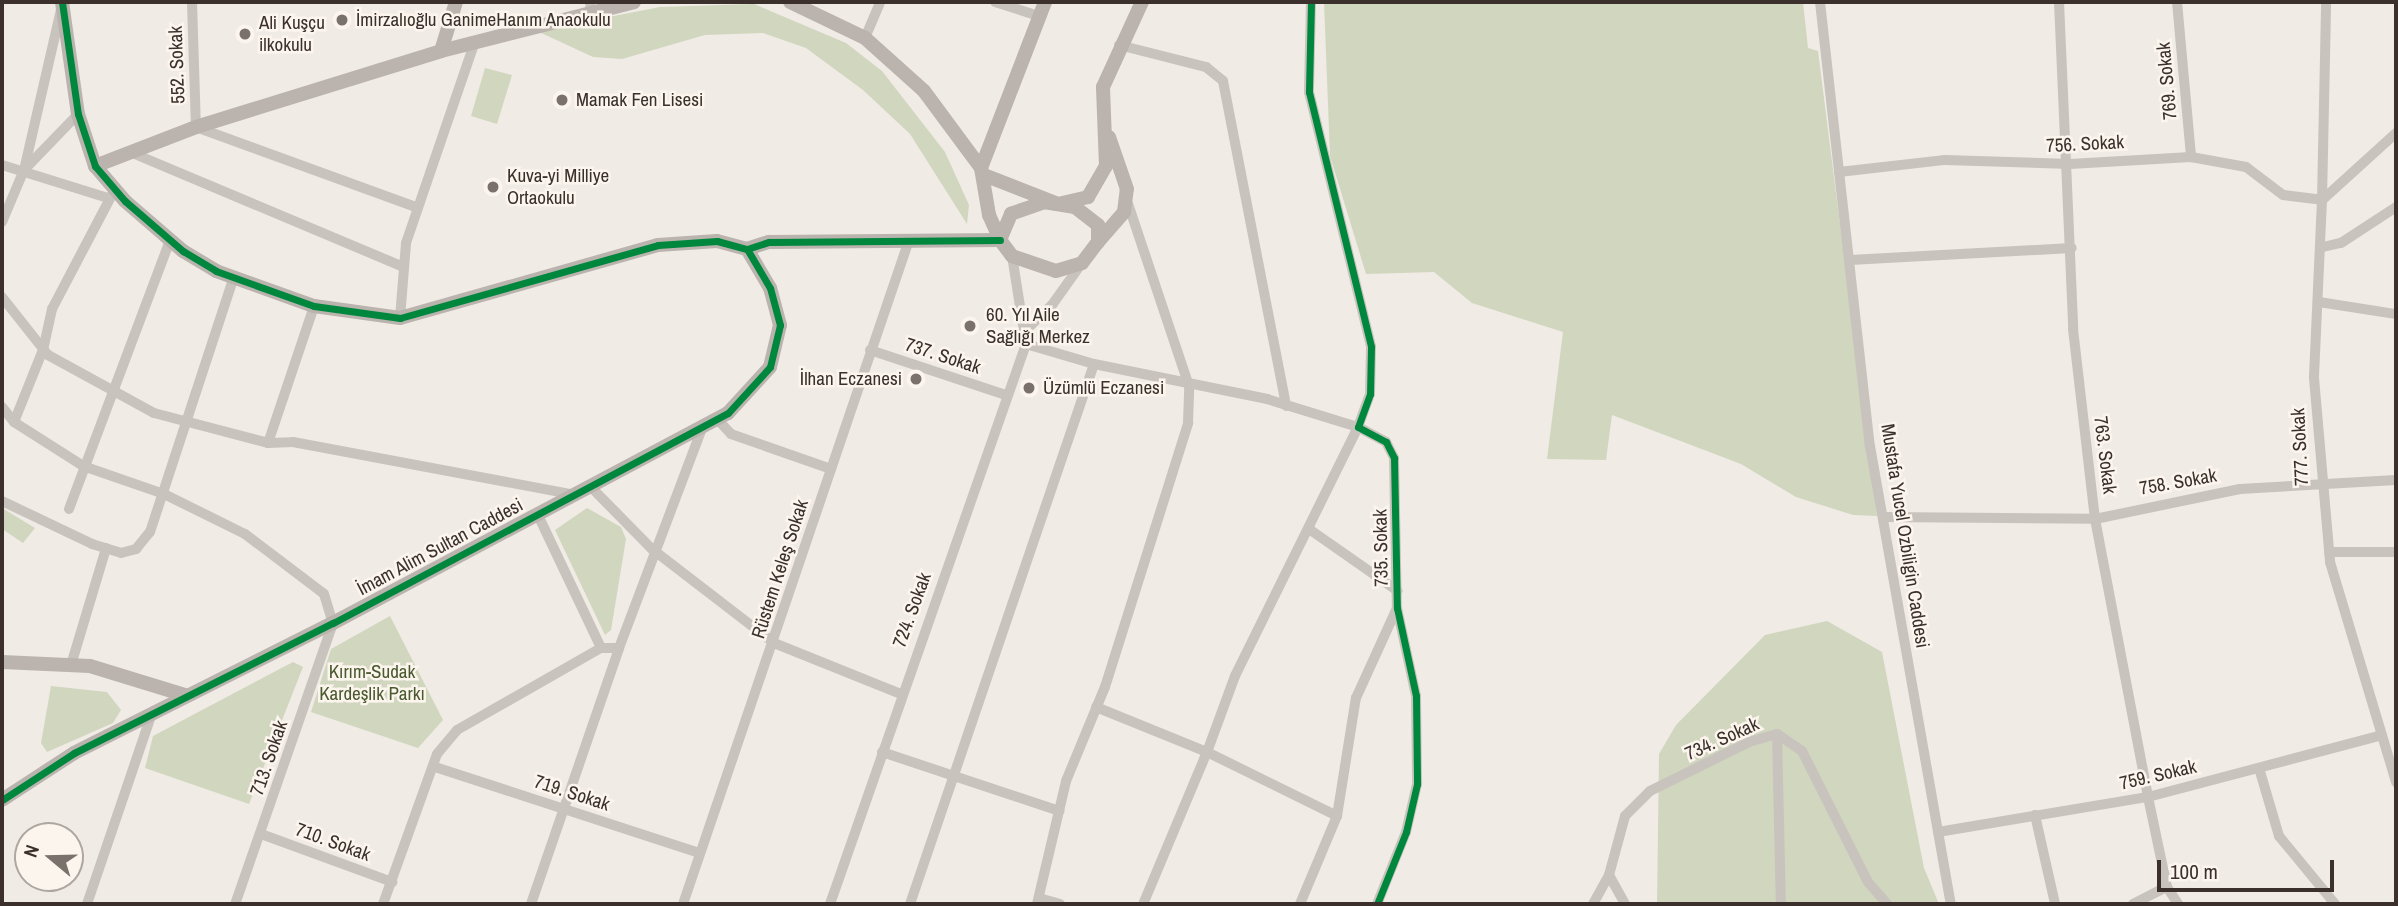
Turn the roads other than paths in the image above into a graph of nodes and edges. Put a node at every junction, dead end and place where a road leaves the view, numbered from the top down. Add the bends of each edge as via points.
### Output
1 (192, 2) edge
2 (456, 2) edge
3 (634, 2) edge
4 (796, 2) edge
5 (880, 2) edge
6 (995, 2) edge
7 (1045, 2) edge
8 (1142, 2) edge
9 (1311, 2) edge
10 (1820, 2) edge
11 (2059, 2) edge
12 (2177, 2) edge
13 (2326, 2) edge
14 (62, 3) edge
15 (591, 7) edge
16 (1040, 16) junction
17 (865, 38) junction
18 (475, 42) junction
19 (1118, 45) junction
20 (441, 51) junction
21 (78, 114) junction
22 (196, 127) junction
23 (1106, 129) junction
24 (2396, 133) edge
25 (130, 152) junction
26 (2191, 157) junction
27 (2070, 164) junction
28 (2, 165) edge
29 (95, 166) junction
30 (24, 170) junction
31 (983, 172) junction
32 (1839, 172) junction
33 (112, 194) junction
34 (1125, 198) junction
35 (2322, 200) junction
36 (1058, 204) junction
37 (2396, 206) edge
38 (418, 208) junction
39 (2, 222) edge
40 (170, 240) junction
41 (1000, 240) junction
42 (1098, 242) junction
43 (908, 243) junction
44 (2323, 247) junction
45 (2072, 248) junction
46 (747, 249) junction
47 (1012, 256) junction
48 (1850, 260) junction
49 (1082, 263) junction
50 (404, 267) junction
51 (234, 277) junction
52 (2, 297) edge
53 (2319, 302) junction
54 (314, 306) junction
55 (2396, 314) edge
56 (400, 318) junction
57 (1027, 329) junction
58 (1026, 344) junction
59 (43, 350) junction
60 (870, 350) junction
61 (1094, 364) junction
62 (1189, 386) junction
63 (114, 391) junction
64 (1006, 395) junction
65 (1286, 406) junction
66 (2, 407) edge
67 (718, 420) junction
68 (14, 422) junction
69 (187, 423) junction
70 (1358, 427) junction
71 (701, 431) junction
72 (268, 443) junction
73 (83, 466) junction
74 (831, 469) junction
75 (2396, 480) edge
76 (2319, 483) junction
77 (589, 485) junction
78 (164, 494) junction
79 (571, 494) junction
80 (2, 501) edge
81 (69, 509) dead end
82 (537, 513) junction
83 (1883, 517) junction
84 (2095, 519) junction
85 (1309, 529) junction
86 (106, 548) junction
87 (652, 549) junction
88 (2329, 552) junction
89 (2396, 552) edge
90 (1398, 591) junction
91 (1397, 608) junction
92 (333, 623) junction
93 (774, 642) junction
94 (601, 648) junction
95 (619, 648) junction
96 (2, 662) edge
97 (71, 665) junction
98 (901, 694) junction
99 (185, 695) junction
100 (1096, 707) junction
101 (151, 716) junction
102 (1777, 734) junction
103 (2382, 735) junction
104 (882, 752) junction
105 (1207, 752) junction
106 (435, 767) junction
107 (2259, 768) junction
108 (953, 776) junction
109 (2396, 782) edge
110 (2148, 797) junction
111 (2, 800) edge
112 (565, 809) junction
113 (1059, 811) junction
114 (2035, 815) junction
115 (1337, 816) junction
116 (1938, 832) junction
117 (261, 834) junction
118 (699, 853) junction
119 (1609, 875) junction
120 (392, 882) junction
121 (2167, 887) junction
122 (1038, 901) edge
123 (87, 904) edge
124 (235, 904) edge
125 (383, 904) edge
126 (531, 904) edge
127 (683, 904) edge
128 (830, 904) edge
129 (910, 904) edge
130 (1060, 904) edge
131 (1143, 904) edge
132 (1300, 904) edge
133 (1377, 904) edge
134 (1593, 904) edge
135 (1625, 904) edge
136 (1781, 904) edge
137 (1887, 904) edge
138 (1951, 904) edge
139 (2055, 904) edge
140 (2133, 904) edge
141 (2178, 904) edge
142 (2334, 904) edge

1 - 22 street, 552. Sokak
2 - 20 street
3 - 15 street
4 - 17 street
5 - 17 street
6 - 16 street
7 - 16 street
8 - 19 street
9 - 70 street via 1309,92 1371,347 1370,394
10 - 32 street, Mustafa Yucel Ozbiligin Caddesi
11 - 27 street, 763. Sokak
12 - 26 street, 769. Sokak
13 - 35 street, 777. Sokak
14 - 21 street
14 - 30 street
15 - 18 street
16 - 31 street
17 - 31 street via 924,91
18 - 20 street
18 - 38 street
19 - 23 street via 1103,87
19 - 65 street via 1206,67 1223,80
20 - 22 street
21 - 29 street
21 - 30 street
22 - 25 street
22 - 38 street
23 - 34 street via 1120,163
23 - 36 street via 1106,166 1099,183 1088,197
24 - 35 street
25 - 29 street
25 - 50 street
26 - 27 street, 756. Sokak
26 - 35 street, 756. Sokak via 2246,167 2283,195
27 - 32 street, 756. Sokak via 1945,160
27 - 45 street, 763. Sokak
28 - 30 street
29 - 33 street
30 - 33 street
30 - 39 street
31 - 36 street
31 - 41 street via 989,215
32 - 48 street, Mustafa Yucel Ozbiligin Caddesi
33 - 40 street
33 - 59 street via 52,309
34 - 42 street via 1115,226
34 - 62 street
35 - 44 street, 777. Sokak
36 - 41 street via 1024,206 1011,214
36 - 42 street via 1090,214 1098,225
37 - 44 street via 2341,243
38 - 50 street
40 - 51 street
40 - 63 street
41 - 43 street
41 - 47 street
42 - 49 street
43 - 46 street via 769,242
43 - 60 street, Rüstem Keleş Sokak
44 - 53 street, 777. Sokak
45 - 48 street
45 - 84 street, 763. Sokak via 2073,329
46 - 56 street via 717,241 658,245
46 - 67 street, İmam Alim Sultan Caddesi via 770,288 780,325 770,367 756,388
47 - 49 street via 1056,271
47 - 57 street, 724. Sokak
48 - 83 street, Mustafa Yucel Ozbiligin Caddesi
49 - 57 street via 1052,305
50 - 56 street
51 - 54 street
51 - 69 street
52 - 59 street
53 - 55 street
53 - 76 street, 777. Sokak via 2314,378
54 - 56 street
54 - 72 street
57 - 58 street, 724. Sokak
58 - 61 street, 735. Sokak
58 - 64 street, 724. Sokak
59 - 63 street
59 - 68 street
60 - 64 street, 737. Sokak
60 - 74 street, Rüstem Keleş Sokak
61 - 62 street, 735. Sokak
61 - 108 street
62 - 65 street, 735. Sokak
62 - 100 street via 1188,423
63 - 69 street
63 - 73 street
64 - 98 street, 724. Sokak
65 - 70 street, 735. Sokak
66 - 68 street
67 - 71 street, İmam Alim Sultan Caddesi
67 - 74 street via 731,434
68 - 73 street
69 - 72 street
69 - 78 street
70 - 85 street
70 - 90 street, 735. Sokak via 1386,442 1394,458
71 - 77 street, İmam Alim Sultan Caddesi
71 - 87 street
72 - 79 street via 293,442
73 - 78 street
73 - 81 street
74 - 93 street, Rüstem Keleş Sokak
75 - 76 street, 758. Sokak
76 - 84 street, 758. Sokak via 2228,491
76 - 88 street, 777. Sokak
77 - 79 street, İmam Alim Sultan Caddesi
77 - 87 street
78 - 86 street via 150,532 136,549 121,553
78 - 92 street via 245,534 294,567 324,594
79 - 82 street, İmam Alim Sultan Caddesi
80 - 86 street
82 - 92 street, İmam Alim Sultan Caddesi
82 - 94 street
83 - 84 street, 758. Sokak
83 - 116 street, Mustafa Yucel Ozbiligin Caddesi
84 - 110 street, 763. Sokak
85 - 90 street
85 - 105 street via 1236,676
86 - 97 street
87 - 93 street
87 - 95 street
88 - 89 street
88 - 103 street, 777. Sokak
90 - 91 street, 735. Sokak
91 - 115 street via 1356,698
91 - 133 street, 735. Sokak via 1416,696 1417,784 1406,832
92 - 99 street, İmam Alim Sultan Caddesi
92 - 117 street, 713. Sokak
93 - 98 street
93 - 118 street, Rüstem Keleş Sokak
94 - 95 street
94 - 106 street via 457,730 437,754
95 - 112 street
96 - 97 street
97 - 99 street
98 - 104 street, 724. Sokak
99 - 101 street, İmam Alim Sultan Caddesi
100 - 105 street
100 - 113 street
101 - 111 street, İmam Alim Sultan Caddesi via 74,753
101 - 123 street
102 - 119 street, 734. Sokak via 1749,742 1650,791 1625,816
102 - 136 street
102 - 137 street, 734. Sokak via 1802,751 1868,882
103 - 107 street, 759. Sokak
103 - 109 street, 777. Sokak
104 - 108 street
104 - 128 street, 724. Sokak
105 - 115 street
105 - 131 street
106 - 112 street, 719. Sokak
106 - 120 street
107 - 110 street, 759. Sokak
107 - 142 street via 2279,836
108 - 113 street
108 - 129 street
110 - 114 street, 759. Sokak
110 - 121 street, 763. Sokak
112 - 118 street, 719. Sokak
112 - 126 street
113 - 122 street
114 - 116 street, 759. Sokak
114 - 139 street
115 - 132 street
116 - 138 street, Mustafa Yucel Ozbiligin Caddesi
117 - 120 street, 710. Sokak
117 - 124 street, 713. Sokak
118 - 127 street, Rüstem Keleş Sokak
119 - 134 street, 734. Sokak
119 - 135 street
120 - 125 street
121 - 140 street
121 - 141 street, 763. Sokak
122 - 130 street

